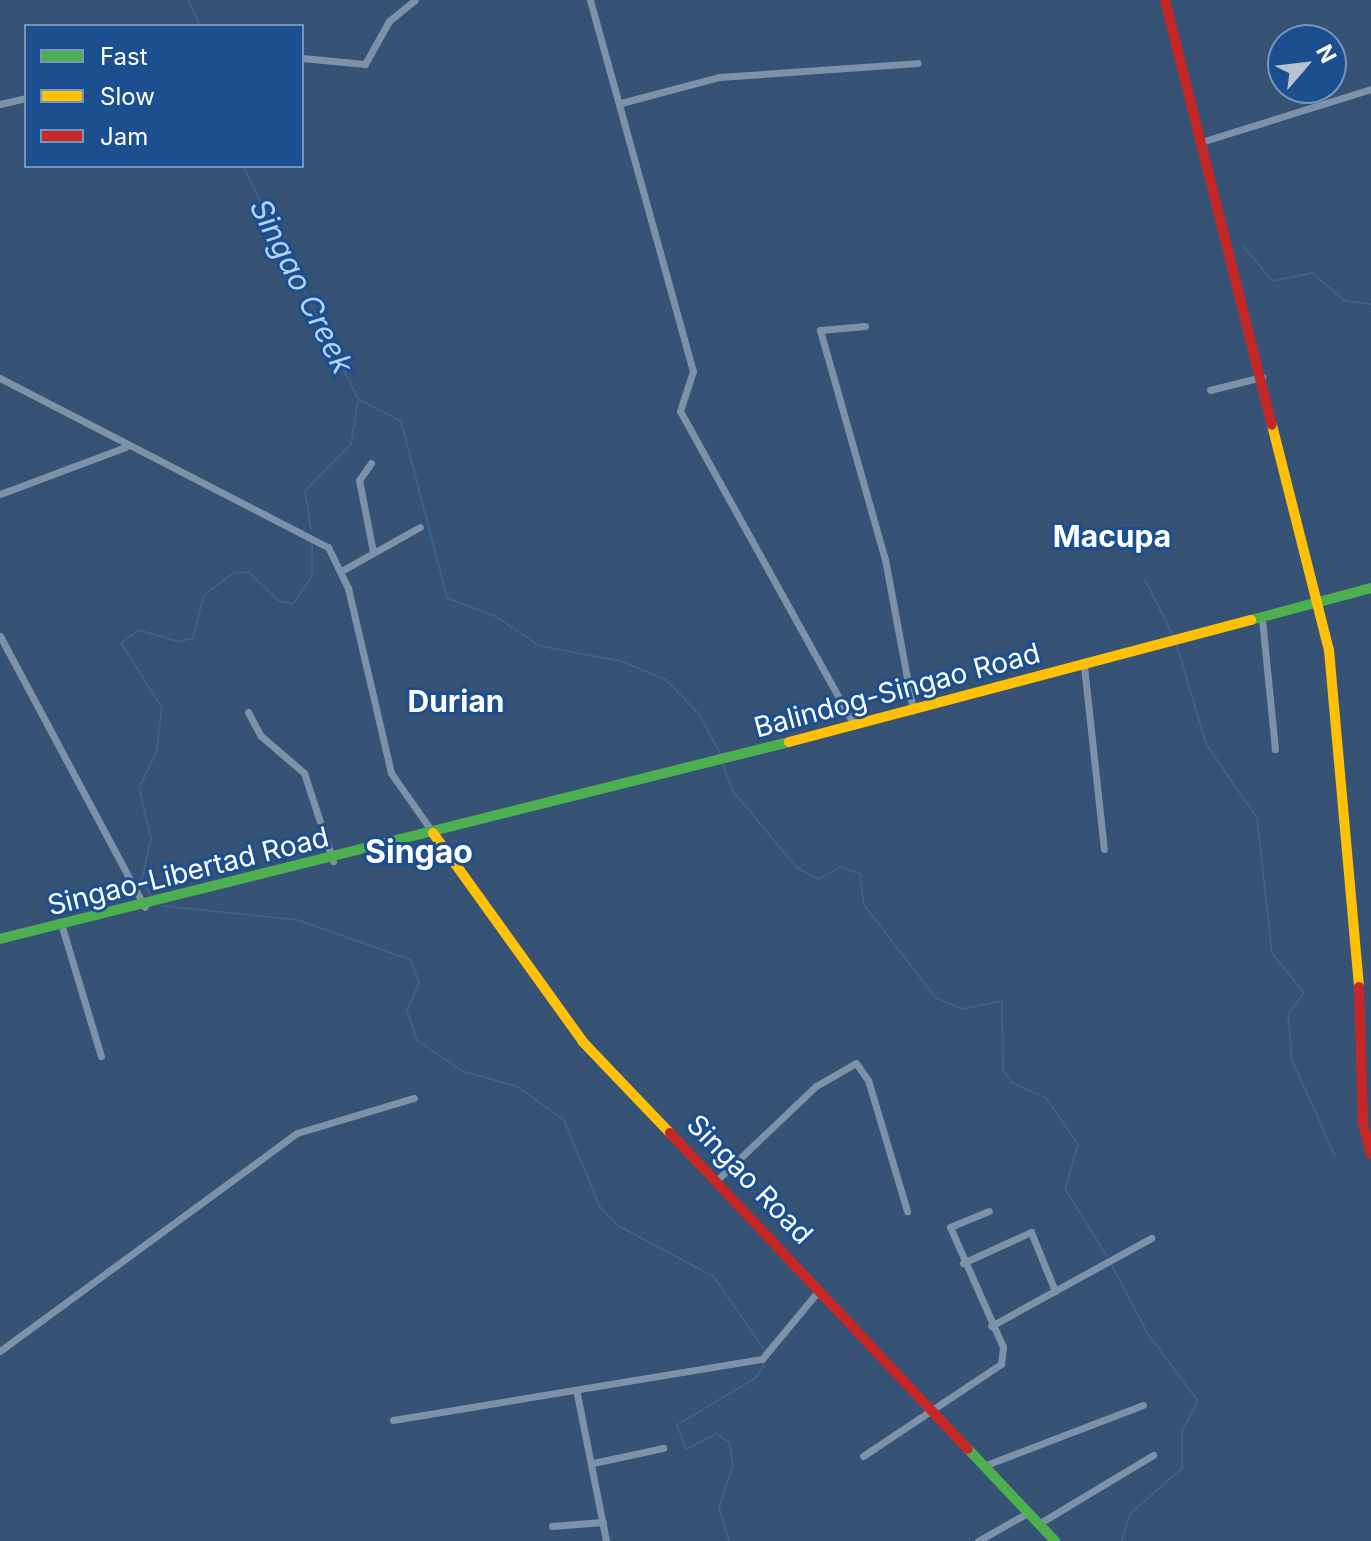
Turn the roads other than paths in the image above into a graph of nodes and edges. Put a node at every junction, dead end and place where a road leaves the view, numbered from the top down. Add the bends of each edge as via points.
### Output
1 (415, 0) edge
2 (590, 0) edge
3 (1165, 0) edge
4 (304, 58) edge
5 (918, 63) dead end
6 (1371, 89) edge
7 (24, 98) edge
8 (621, 103) junction
9 (0, 104) edge
10 (1201, 142) junction
11 (865, 326) dead end
12 (1262, 377) junction
13 (0, 378) edge
14 (1210, 390) dead end
15 (126, 447) junction
16 (371, 463) dead end
17 (0, 494) edge
18 (420, 527) dead end
19 (373, 552) junction
20 (343, 570) junction
21 (1371, 588) edge
22 (1319, 603) junction
23 (1262, 619) junction
24 (0, 636) edge
25 (1084, 666) junction
26 (913, 710) junction
27 (248, 712) dead end
28 (854, 725) junction
29 (1275, 749) dead end
30 (433, 833) junction
31 (1104, 849) dead end
32 (333, 861) junction
33 (145, 907) junction
34 (62, 927) junction
35 (0, 939) edge
36 (101, 1056) dead end
37 (414, 1098) dead end
38 (1371, 1154) edge
39 (718, 1179) junction
40 (907, 1211) dead end
41 (989, 1211) dead end
42 (1151, 1238) dead end
43 (963, 1263) junction
44 (821, 1288) junction
45 (1055, 1291) junction
46 (991, 1326) junction
47 (0, 1351) edge
48 (577, 1394) junction
49 (1143, 1405) dead end
50 (933, 1408) junction
51 (393, 1420) dead end
52 (663, 1448) dead end
53 (1153, 1455) dead end
54 (863, 1456) dead end
55 (593, 1463) junction
56 (986, 1465) junction
57 (1029, 1512) junction
58 (603, 1522) junction
59 (1040, 1523) junction
60 (552, 1526) dead end
61 (606, 1541) edge
62 (978, 1541) edge
63 (1055, 1541) edge

1 - 4 street via 389,21 365,64
2 - 8 street
3 - 10 street
5 - 8 street via 719,77
6 - 10 street
7 - 9 street
8 - 28 street via 693,371 680,411
10 - 12 street
11 - 26 street via 820,330 885,559
12 - 14 street
12 - 22 street
13 - 15 street
15 - 17 street
15 - 20 street via 317,539
16 - 19 street via 359,480
18 - 19 street
19 - 20 street
20 - 30 street via 391,773
21 - 22 street, Balindog-Singao Road
22 - 23 street, Balindog-Singao Road
22 - 38 street via 1333,679 1363,1124
23 - 25 street, Balindog-Singao Road
23 - 29 street
24 - 33 street
25 - 26 street, Balindog-Singao Road
25 - 31 street
26 - 28 street, Balindog-Singao Road
27 - 32 street via 261,736 304,773
28 - 30 street, Balindog-Singao Road
30 - 32 street, Singao-Libertad Road
30 - 39 street, Singao Road via 583,1042
32 - 33 street, Singao-Libertad Road
33 - 34 street, Singao-Libertad Road
34 - 35 street, Singao-Libertad Road
34 - 36 street
37 - 47 street via 297,1133
39 - 40 street via 816,1086 856,1063 868,1080
39 - 44 street, Singao Road
41 - 43 street via 950,1227
42 - 45 street
43 - 45 street via 1031,1232
43 - 46 street
44 - 48 street via 762,1359
44 - 50 street, Singao Road
45 - 46 street
46 - 50 street via 1003,1347 1001,1364
48 - 51 street
48 - 55 street
49 - 56 street
50 - 54 street
50 - 56 street, Singao Road
52 - 55 street
53 - 59 street
55 - 58 street
56 - 57 street, Singao Road
57 - 59 street, Singao Road
57 - 62 street
58 - 60 street
58 - 61 street
59 - 63 street, Singao Road

